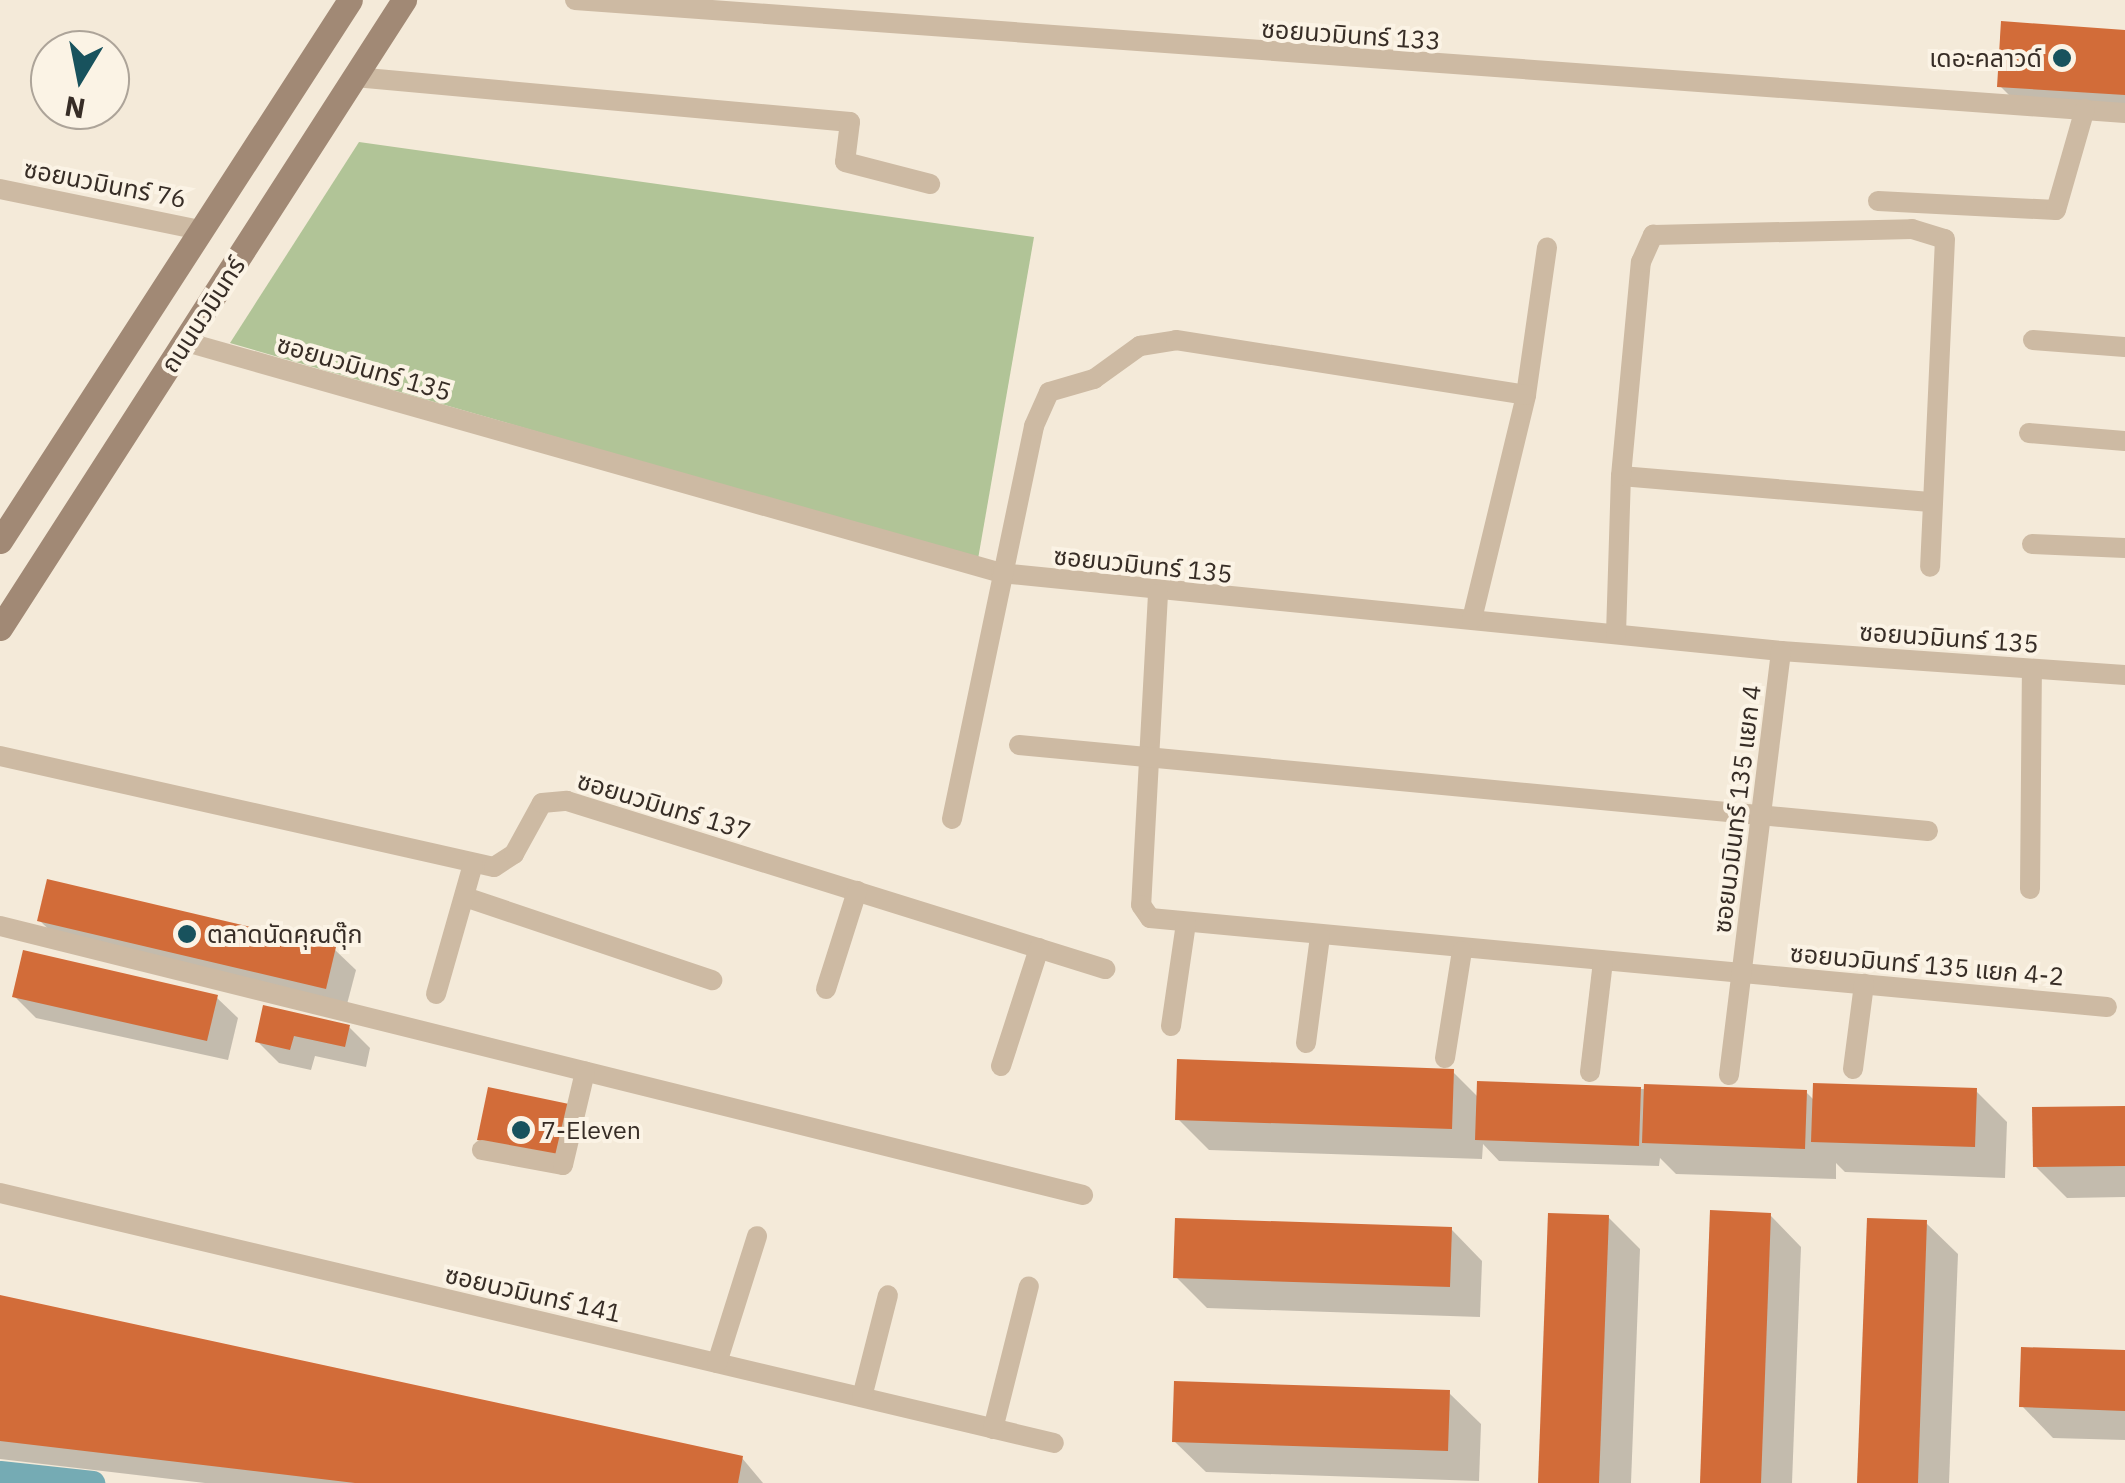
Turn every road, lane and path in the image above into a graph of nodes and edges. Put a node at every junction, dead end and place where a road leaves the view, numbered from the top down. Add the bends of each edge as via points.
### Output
1 (350, 0) edge
2 (404, 0) edge
3 (575, 0) edge
4 (355, 77) junction
5 (2084, 109) junction
6 (2125, 113) edge
7 (930, 184) dead end
8 (0, 189) edge
9 (1878, 201) dead end
10 (200, 230) junction
11 (1547, 247) dead end
12 (2033, 340) dead end
13 (186, 342) junction
14 (2125, 347) edge
15 (1526, 395) junction
16 (2028, 433) dead end
17 (2125, 441) edge
18 (1620, 476) junction
19 (1933, 502) junction
20 (0, 541) edge
21 (2032, 544) dead end
22 (2125, 548) edge
23 (1930, 567) dead end
24 (1002, 574) junction
25 (1158, 594) junction
26 (1472, 619) junction
27 (0, 628) edge
28 (1616, 634) junction
29 (1781, 651) junction
30 (2032, 669) junction
31 (2125, 674) edge
32 (1019, 745) dead end
33 (0, 756) edge
34 (1152, 758) junction
35 (1760, 810) junction
36 (952, 819) dead end
37 (1928, 831) dead end
38 (473, 864) junction
39 (2030, 889) dead end
40 (857, 891) junction
41 (464, 897) junction
42 (1186, 923) junction
43 (0, 926) edge
44 (1320, 938) junction
45 (1038, 948) junction
46 (1462, 951) junction
47 (1603, 961) junction
48 (1105, 970) dead end
49 (1742, 972) junction
50 (712, 980) dead end
51 (1864, 984) junction
52 (826, 989) dead end
53 (436, 994) dead end
54 (2107, 1008) dead end
55 (1171, 1026) dead end
56 (1306, 1043) dead end
57 (1445, 1058) dead end
58 (1000, 1066) dead end
59 (1853, 1069) dead end
60 (585, 1072) junction
61 (1590, 1072) dead end
62 (1729, 1075) dead end
63 (482, 1150) dead end
64 (0, 1193) edge
65 (1084, 1195) dead end
66 (756, 1236) dead end
67 (1029, 1286) dead end
68 (888, 1295) dead end
69 (717, 1364) junction
70 (862, 1397) junction
71 (993, 1429) junction
72 (1054, 1444) dead end

1 - 10 main road, ถนนนวมินทร์
2 - 4 main road, ถนนนวมินทร์
3 - 5 street, ซอยนวมินทร์ 133
4 - 7 street via 850,122 845,162
4 - 13 main road, ถนนนวมินทร์
5 - 6 street, ซอยนวมินทร์ 133
5 - 9 street via 2056,210
8 - 10 street, ซอยนวมินทร์ 76
10 - 20 main road, ถนนนวมินทร์
11 - 15 street
12 - 14 street
13 - 24 street, ซอยนวมินทร์ 135
13 - 27 main road, ถนนนวมินทร์
15 - 24 street via 1153,341 1042,400
15 - 26 street
16 - 17 street
18 - 19 street
18 - 19 street via 1648,239 1912,229 1951,248
18 - 28 street
19 - 23 street
21 - 22 street
24 - 25 street, ซอยนวมินทร์ 135
24 - 36 street
25 - 26 street, ซอยนวมินทร์ 135
25 - 34 street, ซอยนวมินทร์ 135 แยก 4-2
26 - 28 street, ซอยนวมินทร์ 135
28 - 29 street, ซอยนวมินทร์ 135
29 - 30 street, ซอยนวมินทร์ 135
29 - 35 street, ซอยนวมินทร์ 135 แยก 4
30 - 31 street, ซอยนวมินทร์ 135
30 - 39 street
32 - 34 street
33 - 38 street
34 - 35 street
34 - 42 street, ซอยนวมินทร์ 135 แยก 4-2 via 1141,905 1150,918
35 - 37 street
35 - 49 street, ซอยนวมินทร์ 135 แยก 4
38 - 40 street, ซอยนวมินทร์ 137 via 506,864 553,799
38 - 41 street
40 - 45 street, ซอยนวมินทร์ 137
40 - 52 street
41 - 50 street
41 - 53 street
42 - 44 street, ซอยนวมินทร์ 135 แยก 4-2
42 - 55 street
43 - 60 street
44 - 46 street, ซอยนวมินทร์ 135 แยก 4-2
44 - 56 street
45 - 48 street, ซอยนวมินทร์ 137
45 - 58 street
46 - 47 street, ซอยนวมินทร์ 135 แยก 4-2
46 - 57 street
47 - 49 street, ซอยนวมินทร์ 135 แยก 4-2
47 - 61 street
49 - 51 street, ซอยนวมินทร์ 135 แยก 4-2
49 - 62 street, ซอยนวมินทร์ 135 แยก 4
51 - 54 street, ซอยนวมินทร์ 135 แยก 4-2
51 - 59 street
60 - 63 street via 563,1165
60 - 65 street
64 - 69 street, ซอยนวมินทร์ 141
66 - 69 street
67 - 71 street
68 - 70 street
69 - 70 street, ซอยนวมินทร์ 141
70 - 71 street, ซอยนวมินทร์ 141
71 - 72 street, ซอยนวมินทร์ 141

